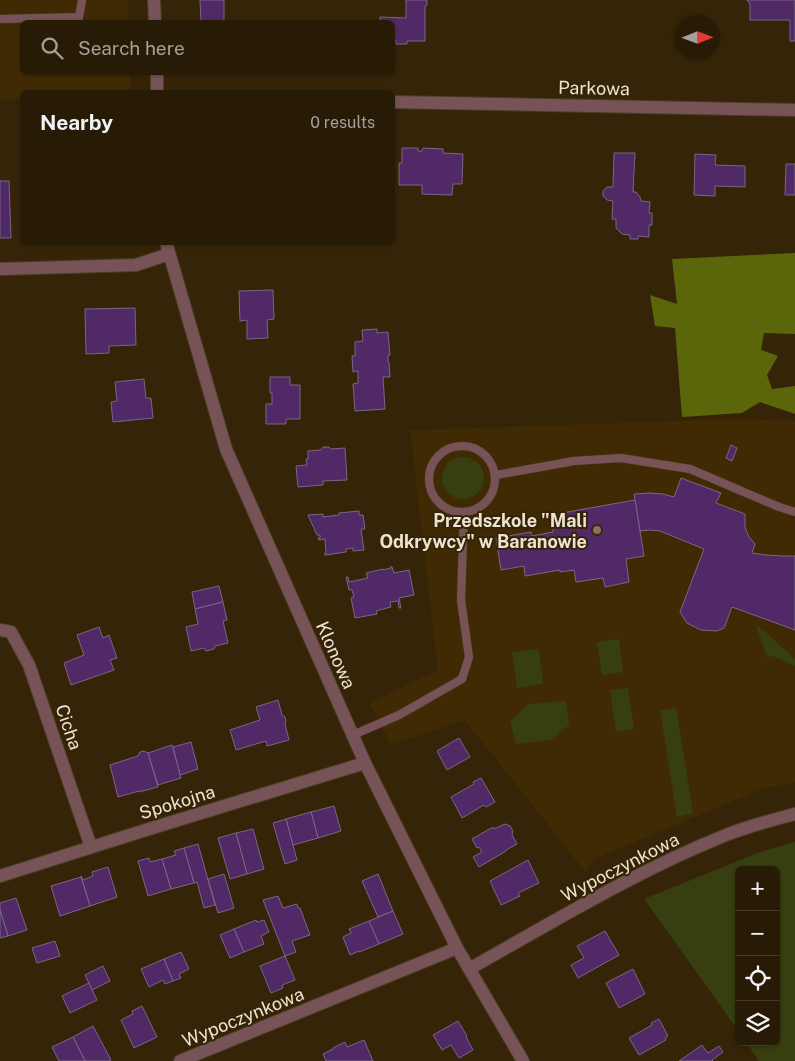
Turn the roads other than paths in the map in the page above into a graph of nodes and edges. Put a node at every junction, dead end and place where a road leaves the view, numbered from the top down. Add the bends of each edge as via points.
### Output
1 (82, 0) edge
2 (154, 0) edge
3 (0, 19) edge
4 (155, 20) edge
5 (156, 75) edge
6 (157, 90) edge
7 (395, 102) edge
8 (795, 110) edge
9 (168, 248) edge
10 (0, 270) edge
11 (496, 475) junction
12 (464, 512) junction
13 (795, 512) edge
14 (0, 630) edge
15 (353, 735) junction
16 (364, 763) junction
17 (795, 814) edge
18 (91, 847) junction
19 (0, 876) edge
20 (457, 948) junction
21 (469, 969) junction
22 (180, 1061) edge
23 (523, 1061) edge

1 - 3 lane via 80,17
2 - 4 street
5 - 6 street
7 - 8 street, Parkowa
9 - 10 street via 136,265
9 - 15 street, Klonowa via 226,449
11 - 12 lane via 491,496 474,510
11 - 12 lane via 486,455 472,447 455,446 437,458 431,467 431,489 443,506
11 - 13 lane via 574,461 621,458 690,469
12 - 15 lane via 461,600 469,657 462,679
14 - 18 street, Cicha via 11,632 29,665
15 - 16 street, Klonowa
16 - 18 street, Spokojna
16 - 20 street, Klonowa
17 - 21 street, Wypoczynkowa via 726,835 640,874
18 - 19 street, Spokojna
20 - 21 street, Klonowa
20 - 22 street, Wypoczynkowa
21 - 23 street, Klonowa

